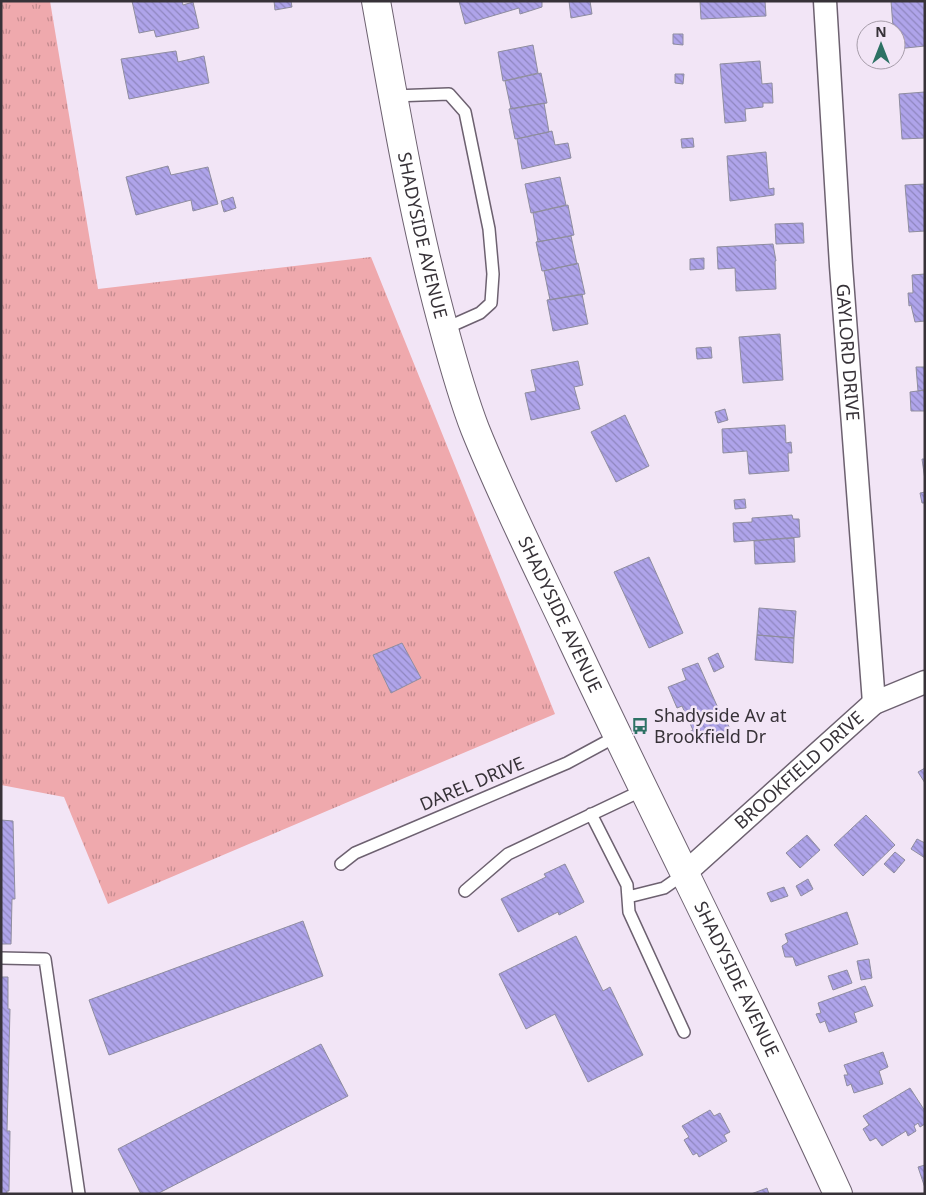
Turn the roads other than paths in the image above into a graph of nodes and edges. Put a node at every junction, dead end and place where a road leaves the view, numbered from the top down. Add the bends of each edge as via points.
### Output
1 (376, 1) edge
2 (825, 1) edge
3 (393, 96) junction
4 (444, 329) junction
5 (925, 682) edge
6 (874, 703) junction
7 (617, 736) junction
8 (643, 790) junction
9 (591, 814) junction
10 (341, 864) dead end
11 (684, 874) junction
12 (466, 891) dead end
13 (628, 897) junction
14 (1, 958) edge
15 (684, 1032) dead end
16 (80, 1194) edge
17 (838, 1194) edge

1 - 3 street, SHADYSIDE AVENUE
2 - 6 street, GAYLORD DRIVE
3 - 4 street, SHADYSIDE AVENUE via 412,197
3 - 4 lane via 449,94 465,112 489,229 492,303 480,313
4 - 7 street, SHADYSIDE AVENUE via 475,428
5 - 6 street, BROOKFIELD DRIVE
6 - 11 street, BROOKFIELD DRIVE
7 - 8 street, SHADYSIDE AVENUE
7 - 10 lane, DAREL DRIVE via 566,763 355,853
8 - 9 lane
8 - 11 street, SHADYSIDE AVENUE
9 - 12 lane via 508,854
9 - 13 lane via 627,885
11 - 13 lane via 664,888
11 - 17 street, SHADYSIDE AVENUE
13 - 15 lane via 629,912
14 - 16 lane via 46,959

